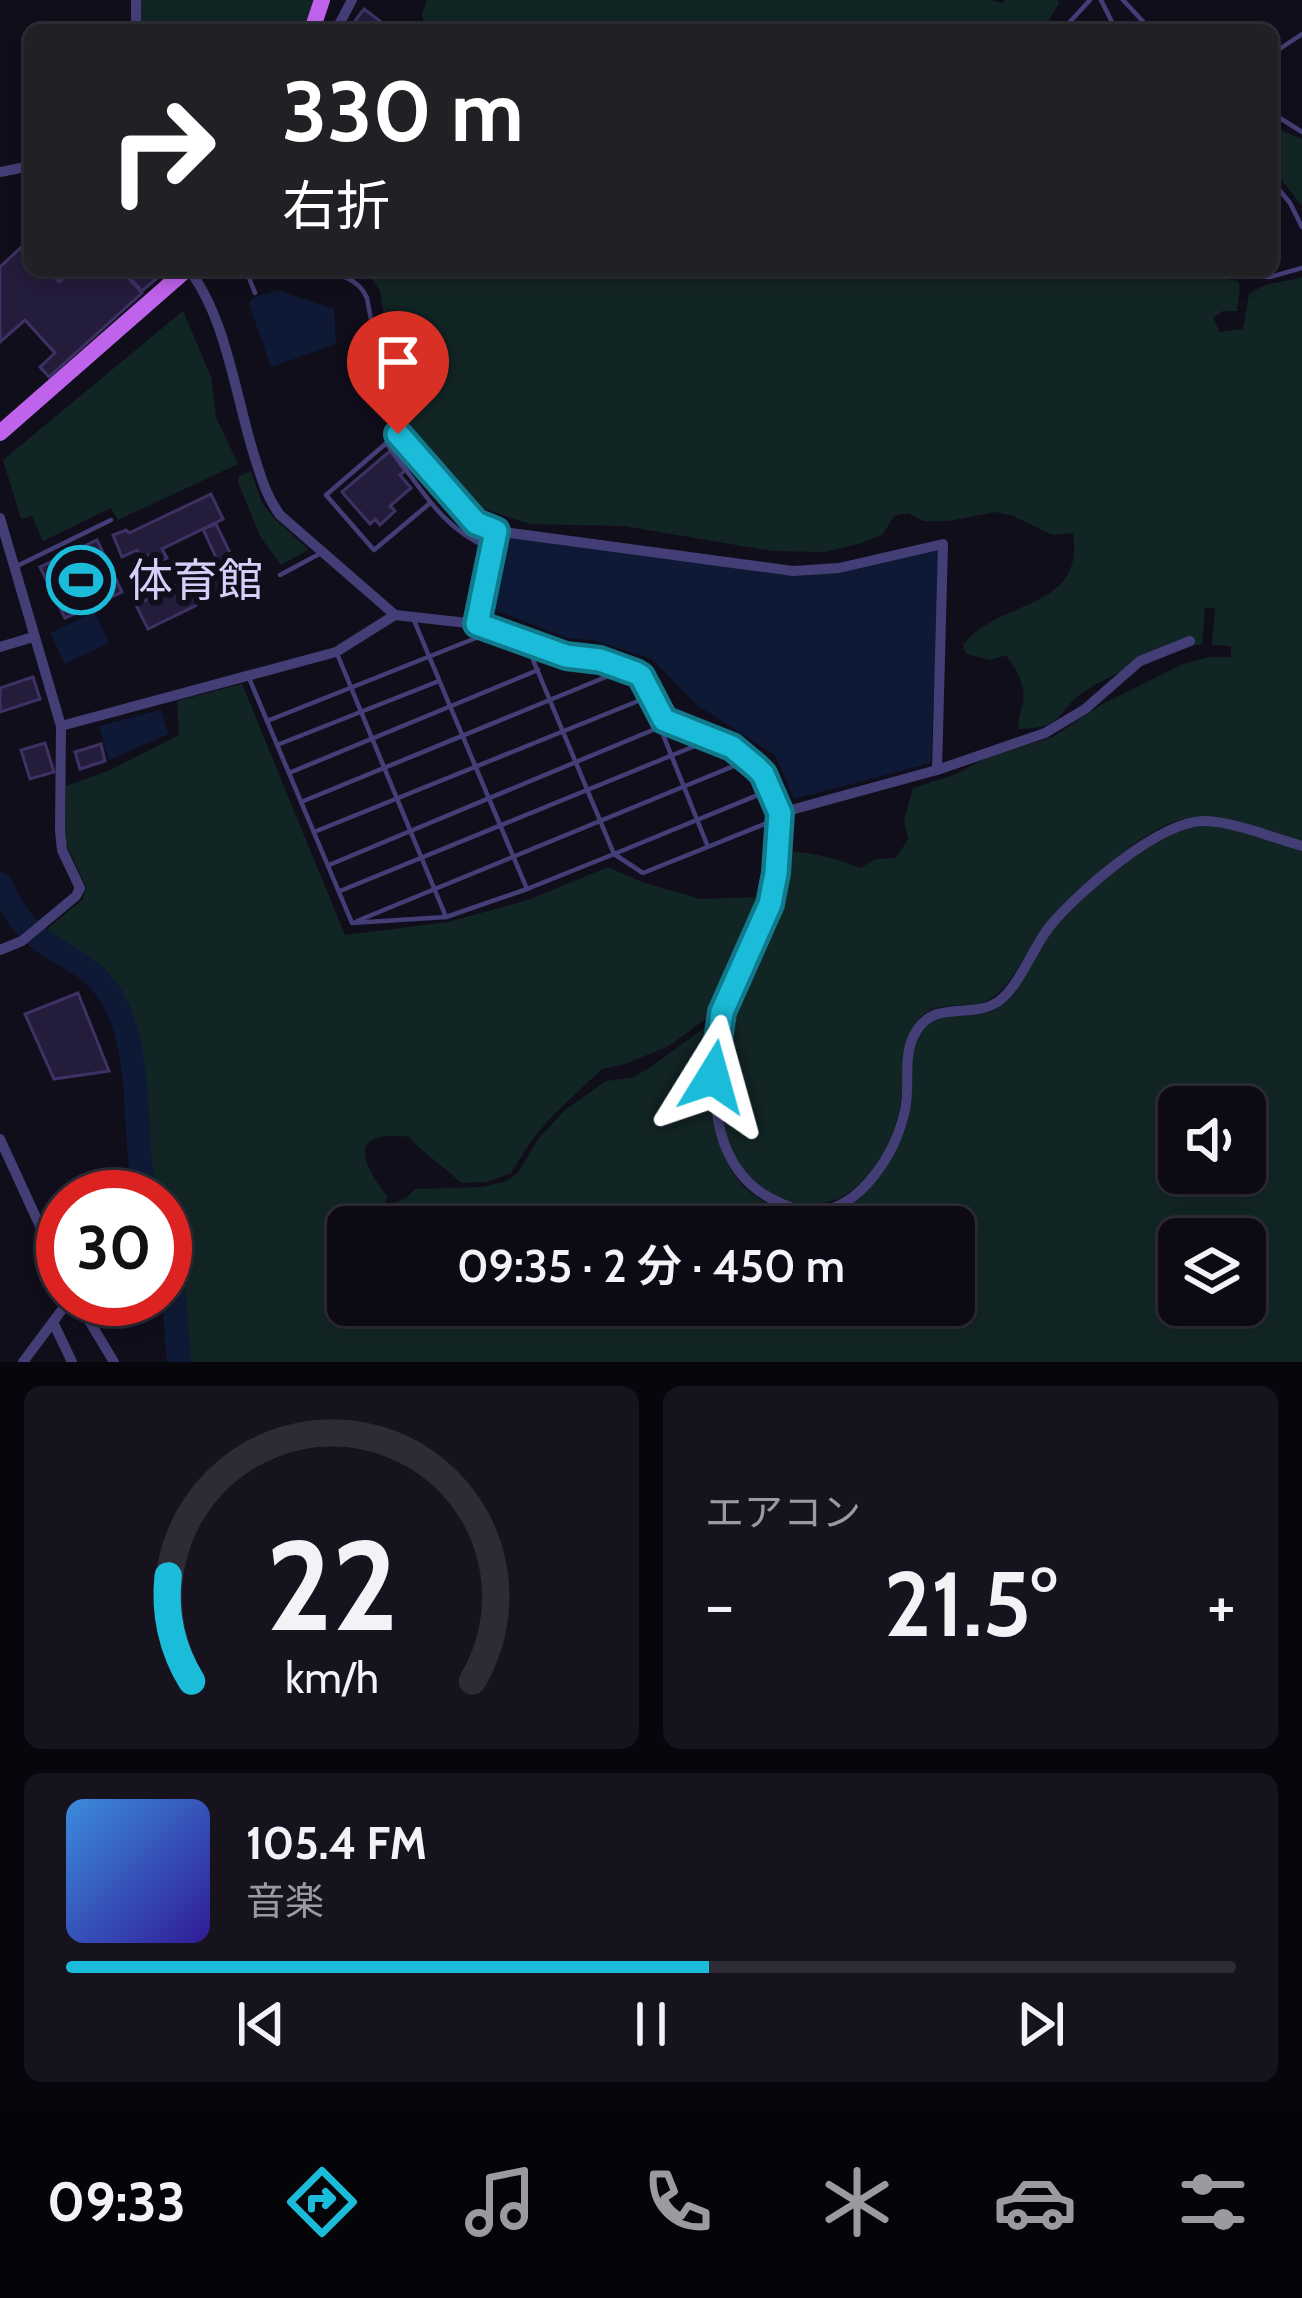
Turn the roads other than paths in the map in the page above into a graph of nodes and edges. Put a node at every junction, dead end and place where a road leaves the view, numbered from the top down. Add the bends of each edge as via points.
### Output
1 (1090, 0) edge
2 (1124, 0) edge
3 (1068, 24) edge
4 (1146, 24) edge
5 (1278, 188) edge
6 (1302, 227) edge
7 (180, 276) edge
8 (193, 276) edge
9 (248, 276) edge
10 (341, 276) edge
11 (255, 292) dead end
12 (0, 433) edge
13 (398, 434) junction
14 (386, 443) junction
15 (429, 504) junction
16 (0, 518) edge
17 (111, 520) dead end
18 (496, 531) junction
19 (492, 550) junction
20 (323, 552) junction
21 (14, 568) junction
22 (280, 575) dead end
23 (19, 584) junction
24 (0, 589) edge
25 (395, 615) junction
26 (411, 615) junction
27 (477, 624) junction
28 (494, 631) junction
29 (34, 637) junction
30 (1190, 641) dead end
31 (526, 642) junction
32 (0, 647) edge
33 (336, 652) junction
34 (429, 657) junction
35 (626, 669) junction
36 (538, 670) junction
37 (249, 677) junction
38 (439, 681) junction
39 (351, 687) junction
40 (651, 696) junction
41 (550, 700) junction
42 (450, 707) junction
43 (361, 712) junction
44 (267, 721) junction
45 (662, 724) junction
46 (61, 726) junction
47 (563, 732) junction
48 (462, 736) junction
49 (373, 739) junction
50 (711, 739) junction
51 (278, 746) junction
52 (671, 755) junction
53 (748, 760) junction
54 (576, 762) junction
55 (475, 767) junction
56 (384, 768) junction
57 (937, 770) junction
58 (289, 773) junction
59 (684, 787) junction
60 (587, 790) junction
61 (770, 790) junction
62 (397, 798) junction
63 (488, 799) junction
64 (301, 802) junction
65 (780, 813) junction
66 (697, 820) junction
67 (601, 821) junction
68 (500, 826) junction
69 (411, 831) junction
70 (314, 832) junction
71 (1302, 846) edge
72 (708, 847) junction
73 (614, 854) junction
74 (513, 856) junction
75 (422, 858) junction
76 (328, 865) junction
77 (434, 888) junction
78 (526, 890) junction
79 (340, 891) junction
80 (446, 916) junction
81 (352, 923) junction
82 (0, 950) edge
83 (0, 1139) edge
84 (36, 1221) edge
85 (50, 1326) edge
86 (55, 1326) edge
87 (91, 1326) edge
88 (23, 1362) edge
89 (72, 1362) edge
90 (114, 1362) edge

1 - 3 lane
2 - 4 lane
5 - 6 lane
7 - 12 main road
8 - 20 street via 233,374 268,500
9 - 11 lane
10 - 13 lane via 364,291
13 - 14 lane
13 - 18 lane via 476,523
14 - 15 lane
14 - 15 lane via 326,495 374,550
15 - 19 lane
16 - 21 street
17 - 21 lane
18 - 19 street
18 - 57 street via 793,571 944,544
19 - 27 street
20 - 22 lane
20 - 25 street
21 - 23 street
23 - 24 street
23 - 29 street
25 - 26 street
25 - 33 street
26 - 27 street
26 - 34 lane
27 - 28 street
28 - 31 street
28 - 34 lane
29 - 32 street
29 - 46 street
30 - 57 street via 1140,661 1062,725
31 - 35 street
31 - 36 lane
33 - 37 street
33 - 39 lane
34 - 38 lane
34 - 39 lane
35 - 40 street via 641,676
35 - 41 lane
36 - 41 lane
36 - 42 lane
37 - 44 lane
37 - 46 street
38 - 42 lane
38 - 43 lane
39 - 43 lane
39 - 44 lane
40 - 45 street
40 - 47 lane
41 - 47 lane
41 - 48 lane
42 - 48 lane
42 - 49 lane
43 - 49 lane
43 - 51 lane
44 - 51 lane
45 - 50 street
45 - 52 lane
45 - 54 lane
46 - 82 street via 62,850 80,888 22,941
47 - 54 lane
47 - 55 lane
48 - 55 lane
48 - 56 lane
49 - 56 lane
49 - 58 lane
50 - 52 lane
50 - 53 street
51 - 58 lane
52 - 59 lane
52 - 60 lane
53 - 59 lane
53 - 61 street
54 - 60 lane
54 - 63 lane
55 - 62 lane
55 - 63 lane
56 - 62 lane
56 - 64 lane
57 - 65 street
58 - 64 lane
59 - 66 lane
59 - 67 lane
60 - 67 lane
60 - 68 lane
61 - 65 street
61 - 66 lane
62 - 69 lane
62 - 70 lane
63 - 68 lane
63 - 69 lane
64 - 70 lane
65 - 71 street via 770,904 722,1012 715,1107 745,1181 788,1207 814,1212 852,1197 886,1158 906,1106 909,1046 925,1019 1002,999 1073,901 1150,839 1203,821
65 - 72 lane
66 - 72 lane
66 - 73 lane
67 - 73 lane
67 - 74 lane
68 - 74 lane
68 - 75 lane
69 - 75 lane
69 - 76 lane
70 - 76 lane
72 - 73 lane via 643,874
73 - 78 lane
74 - 77 lane
74 - 78 lane
75 - 77 lane
75 - 79 lane
76 - 79 lane
77 - 80 lane
77 - 81 lane
78 - 80 lane
79 - 81 lane
80 - 81 lane
83 - 84 street
85 - 88 street
86 - 89 street
87 - 90 street

